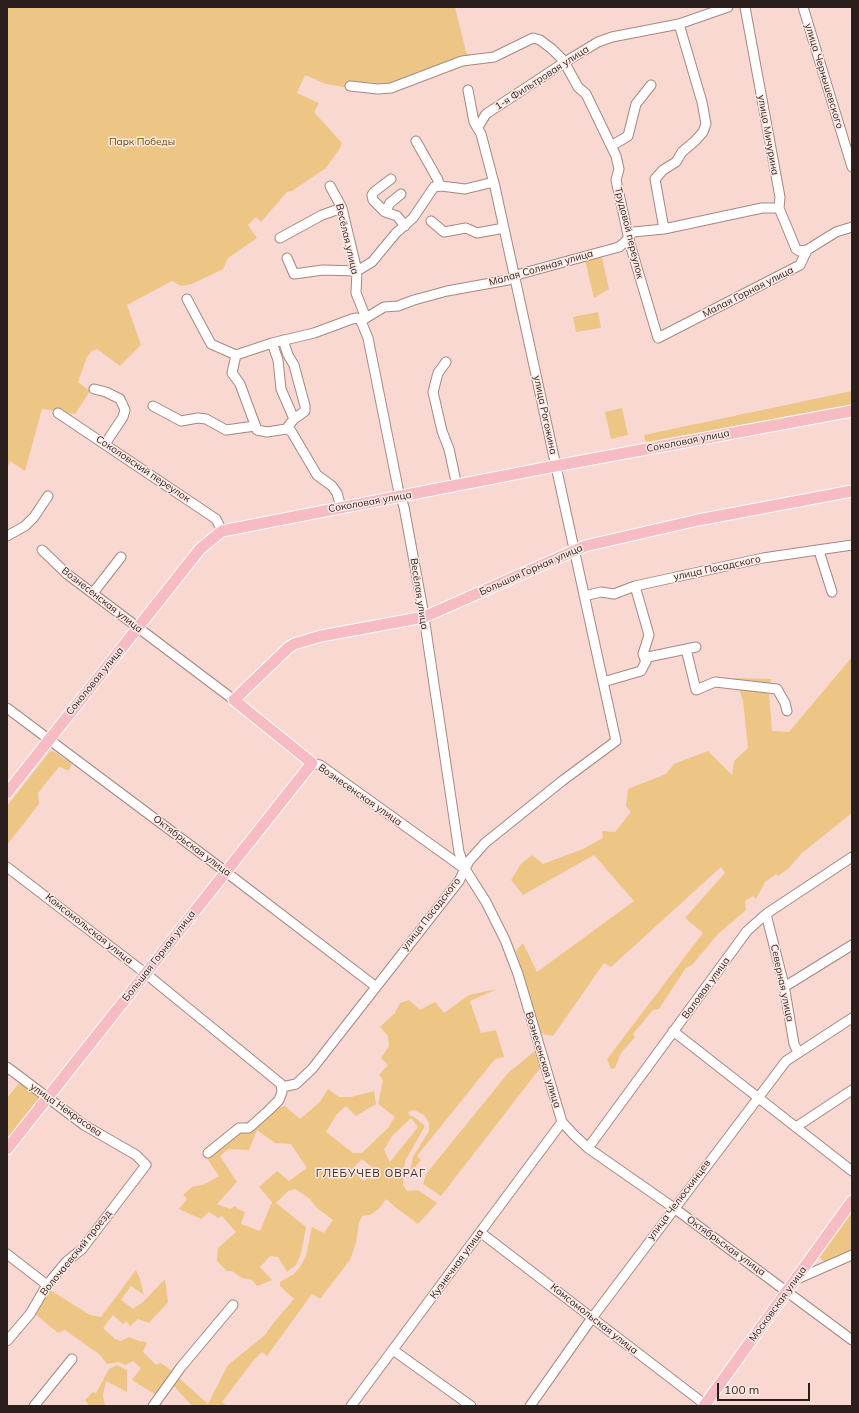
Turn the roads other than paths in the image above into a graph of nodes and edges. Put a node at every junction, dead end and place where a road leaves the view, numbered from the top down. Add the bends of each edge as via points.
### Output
1 (728, 7) edge
2 (745, 7) edge
3 (803, 7) edge
4 (679, 24) junction
5 (565, 62) junction
6 (651, 85) dead end
7 (350, 86) dead end
8 (468, 90) dead end
9 (478, 127) junction
10 (416, 141) dead end
11 (611, 146) junction
12 (852, 167) edge
13 (391, 179) dead end
14 (494, 182) junction
15 (330, 186) dead end
16 (439, 186) junction
17 (400, 194) dead end
18 (342, 208) junction
19 (779, 208) junction
20 (384, 212) junction
21 (431, 221) dead end
22 (405, 226) junction
23 (852, 227) edge
24 (504, 228) junction
25 (664, 229) junction
26 (629, 236) junction
27 (280, 238) dead end
28 (807, 250) junction
29 (287, 258) dead end
30 (357, 271) junction
31 (514, 277) junction
32 (187, 298) dead end
33 (364, 319) junction
34 (658, 338) joint
35 (283, 340) junction
36 (272, 343) junction
37 (236, 355) junction
38 (446, 362) dead end
39 (94, 389) dead end
40 (153, 406) dead end
41 (852, 411) edge
42 (58, 413) dead end
43 (294, 419) junction
44 (255, 426) junction
45 (286, 429) junction
46 (105, 444) junction
47 (555, 466) junction
48 (457, 486) junction
49 (852, 491) edge
50 (48, 496) dead end
51 (401, 497) junction
52 (341, 507) junction
53 (222, 531) junction
54 (7, 536) edge
55 (852, 545) edge
56 (575, 549) junction
57 (42, 550) dead end
58 (819, 551) junction
59 (122, 557) dead end
60 (635, 586) junction
61 (832, 592) dead end
62 (93, 594) junction
63 (584, 596) junction
64 (424, 617) junction
65 (138, 628) junction
66 (696, 647) dead end
67 (686, 649) junction
68 (646, 662) junction
69 (603, 682) junction
70 (234, 700) junction
71 (7, 708) edge
72 (787, 711) dead end
73 (49, 739) junction
74 (616, 741) joint
75 (312, 763) junction
76 (7, 794) edge
77 (852, 857) edge
78 (7, 867) edge
79 (464, 869) junction
80 (226, 872) junction
81 (766, 914) junction
82 (852, 945) edge
83 (145, 973) junction
84 (784, 985) junction
85 (375, 986) junction
86 (852, 1018) edge
87 (673, 1031) junction
88 (798, 1052) junction
89 (7, 1067) edge
90 (282, 1085) junction
91 (852, 1090) edge
92 (757, 1097) junction
93 (47, 1098) junction
94 (562, 1122) junction
95 (796, 1127) junction
96 (588, 1148) junction
97 (7, 1149) edge
98 (208, 1152) dead end
99 (146, 1165) joint
100 (852, 1171) edge
101 (852, 1201) edge
102 (674, 1208) junction
103 (480, 1232) junction
104 (7, 1254) edge
105 (852, 1256) edge
106 (795, 1280) junction
107 (47, 1285) junction
108 (787, 1291) junction
109 (233, 1305) dead end
110 (592, 1318) junction
111 (852, 1340) edge
112 (7, 1342) edge
113 (394, 1350) junction
114 (72, 1359) dead end
115 (705, 1405) edge
116 (34, 1406) edge
117 (153, 1406) edge
118 (351, 1406) edge
119 (471, 1406) edge
120 (530, 1406) edge

1 - 4 street, 1-я Фильтровая улица
2 - 19 street, улица Мичурина via 780,197
3 - 12 street, улица Чернышевского
4 - 5 street, 1-я Фильтровая улица via 612,37 598,42
4 - 25 street via 706,124 695,142 655,179
5 - 7 street, Трудовой переулок via 540,40 533,38 494,57 462,61 391,88 378,90
5 - 9 street, 1-я Фильтровая улица via 486,114
5 - 11 street, Трудовой переулок via 578,87 586,94
6 - 11 street via 636,104 628,136
8 - 9 street, улица Рогожина via 474,122
9 - 14 street, улица Рогожина
10 - 16 street
11 - 26 street, Трудовой переулок via 618,163 616,180
13 - 20 street via 372,195 373,200
14 - 16 street via 465,189
14 - 24 street, улица Рогожина
15 - 18 street, Весёлая улица
16 - 22 street via 434,187
17 - 20 street
18 - 27 street via 322,215
18 - 30 street, Весёлая улица
19 - 25 street, Малая Соляная улица via 762,208
19 - 28 street, улица Мичурина via 796,249
20 - 22 street via 397,216
21 - 24 street via 444,232 466,228 477,233
22 - 30 street via 372,262
23 - 28 street, Малая Горная улица via 836,232
24 - 31 street, улица Рогожина
25 - 26 street, Малая Соляная улица via 638,231
26 - 31 street, Малая Соляная улица via 619,247
26 - 34 street, Трудовой переулок
28 - 34 street, Малая Горная улица via 800,265
29 - 30 street via 294,274 323,270
30 - 33 street, Весёлая улица via 356,293
31 - 33 street, Малая Соляная улица via 384,308
31 - 47 street, улица Рогожина
32 - 37 street via 211,344
33 - 35 street, Малая Соляная улица via 352,319 314,333
33 - 51 street, Весёлая улица
35 - 36 street, Малая Соляная улица
35 - 43 street via 294,365 306,406 305,411
36 - 37 street, Малая Соляная улица
36 - 43 street via 278,360 281,389
37 - 44 street via 232,373 251,409
38 - 48 street via 438,373 433,392 442,431 450,449
39 - 46 street via 120,399 125,410
40 - 44 street via 181,421 206,418 226,430
41 - 47 main road, Соколовая улица
42 - 46 street, Соколовский переулок
43 - 45 street
44 - 45 street via 263,432
45 - 52 street via 291,431 317,475 337,493
46 - 53 street, Соколовский переулок via 216,520
47 - 48 main road, Соколовая улица
47 - 56 street, улица Рогожина
48 - 51 main road, Соколовая улица
49 - 56 main road, Большая Горная улица via 698,520
50 - 54 street via 25,526
51 - 52 main road, Соколовая улица
51 - 64 street, Весёлая улица
52 - 53 main road, Соколовая улица
53 - 65 main road, Соколовая улица via 200,549
55 - 58 street, улица Посадского
56 - 63 street, улица Рогожина
56 - 64 main road, Большая Горная улица
57 - 62 street, Вознесенская улица
58 - 60 street, улица Посадского via 763,558
58 - 61 street
59 - 62 street
60 - 63 street, улица Посадского via 614,594 601,592
60 - 68 street via 649,634 643,654
62 - 65 street, Вознесенская улица
63 - 69 street, улица Рогожина
64 - 70 main road, Большая Горная улица via 320,636 294,644
64 - 79 street, Весёлая улица via 459,852
65 - 70 street, Вознесенская улица
65 - 73 main road, Соколовая улица
66 - 67 street
67 - 68 street via 648,657
67 - 72 street via 696,690 716,682 777,689
68 - 69 street via 641,671
69 - 74 street, улица Рогожина
70 - 75 main road, Вознесенская улица
71 - 73 street, Октябрьская улица
73 - 76 main road, Соколовая улица
73 - 80 street, Октябрьская улица
74 - 79 street, улица Посадского via 485,843
75 - 79 street, Вознесенская улица via 320,765
75 - 80 main road, Большая Горная улица
77 - 81 street, Валовая улица
78 - 83 street, Комсомольская улица
79 - 85 street, улица Посадского via 459,881
79 - 94 street, Вознесенская улица via 486,902 505,940 518,974
80 - 83 main road, Большая Горная улица
80 - 85 street, Октябрьская улица
81 - 84 street, Северная улица
81 - 87 street, Валовая улица via 747,931
82 - 84 street
83 - 90 street, Комсомольская улица
83 - 93 main road, Большая Горная улица
84 - 88 street, Северная улица via 794,1044
85 - 90 street, улица Посадского via 312,1069 296,1084
86 - 88 street, улица Челюскинцев
87 - 92 street
87 - 96 street, Валовая улица
88 - 92 street, улица Челюскинцев via 786,1061
89 - 93 street, улица Некрасова
90 - 98 street via 279,1100 255,1123 249,1128 239,1128
91 - 95 street
92 - 95 street
92 - 102 street, улица Челюскинцев
93 - 97 main road, Большая Горная улица
93 - 99 street, улица Некрасова via 136,1155
94 - 96 street, Октябрьская улица
94 - 103 street, Кузнечная улица
95 - 100 street
96 - 102 street, Октябрьская улица
99 - 107 street, Волочаевский проезд via 82,1248 66,1262
101 - 106 main road, Московская улица
102 - 108 street, Октябрьская улица
102 - 110 street, улица Челюскинцев
103 - 110 street, Комсомольская улица
103 - 113 street, Кузнечная улица
104 - 107 street
105 - 106 street
106 - 108 main road, Московская улица
107 - 112 street, Волочаевский проезд via 30,1314
108 - 111 street, Октябрьская улица
108 - 115 main road, Московская улица
109 - 117 street via 181,1366
110 - 115 street, Комсомольская улица
110 - 120 street, улица Челюскинцев
113 - 118 street, Кузнечная улица
113 - 119 street
114 - 116 street

